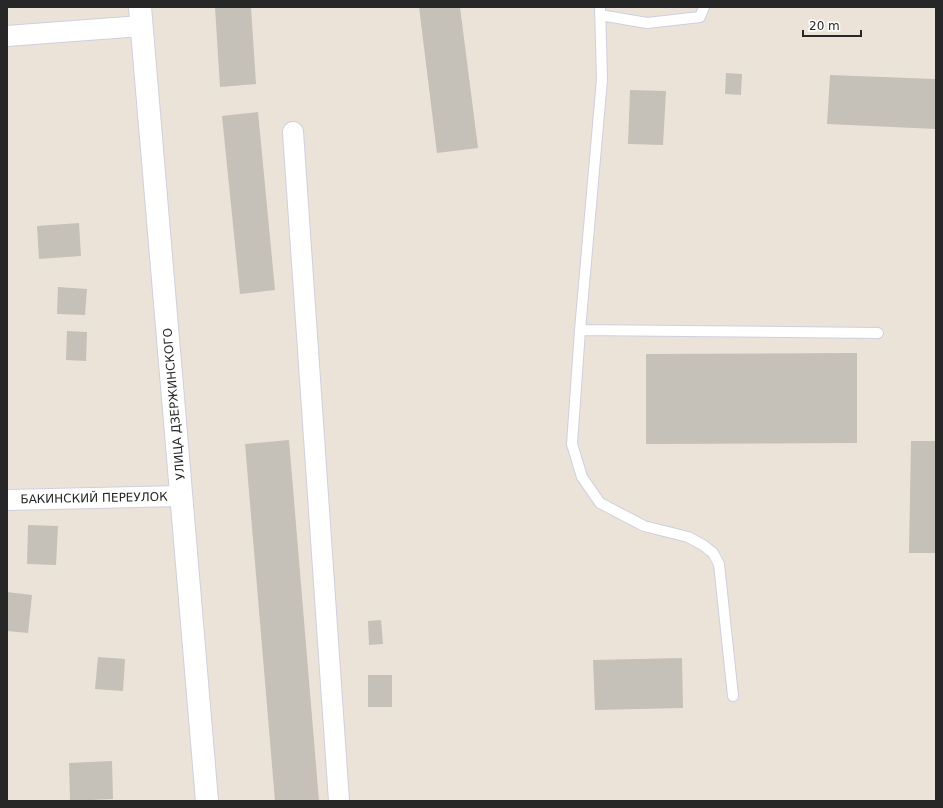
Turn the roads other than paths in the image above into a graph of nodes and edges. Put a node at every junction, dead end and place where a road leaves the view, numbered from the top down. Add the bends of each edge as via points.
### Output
1 (704, 7) edge
2 (600, 11) edge
3 (141, 16) edge
4 (7, 36) edge
5 (293, 132) dead end
6 (580, 330) junction
7 (878, 333) dead end
8 (181, 496) junction
9 (7, 500) edge
10 (733, 696) dead end
11 (207, 801) edge
12 (339, 801) edge

1 - 2 lane via 700,17 646,22
2 - 6 lane via 602,79
3 - 4 street
3 - 8 main road, УЛИЦА ДЗЕРЖИНСКОГО
5 - 12 street
6 - 7 lane
6 - 10 lane via 572,444 582,477 600,503 644,526 688,537 712,553 719,564
8 - 9 street, БАКИНСКИЙ ПЕРЕУЛОК
8 - 11 main road, УЛИЦА ДЗЕРЖИНСКОГО

